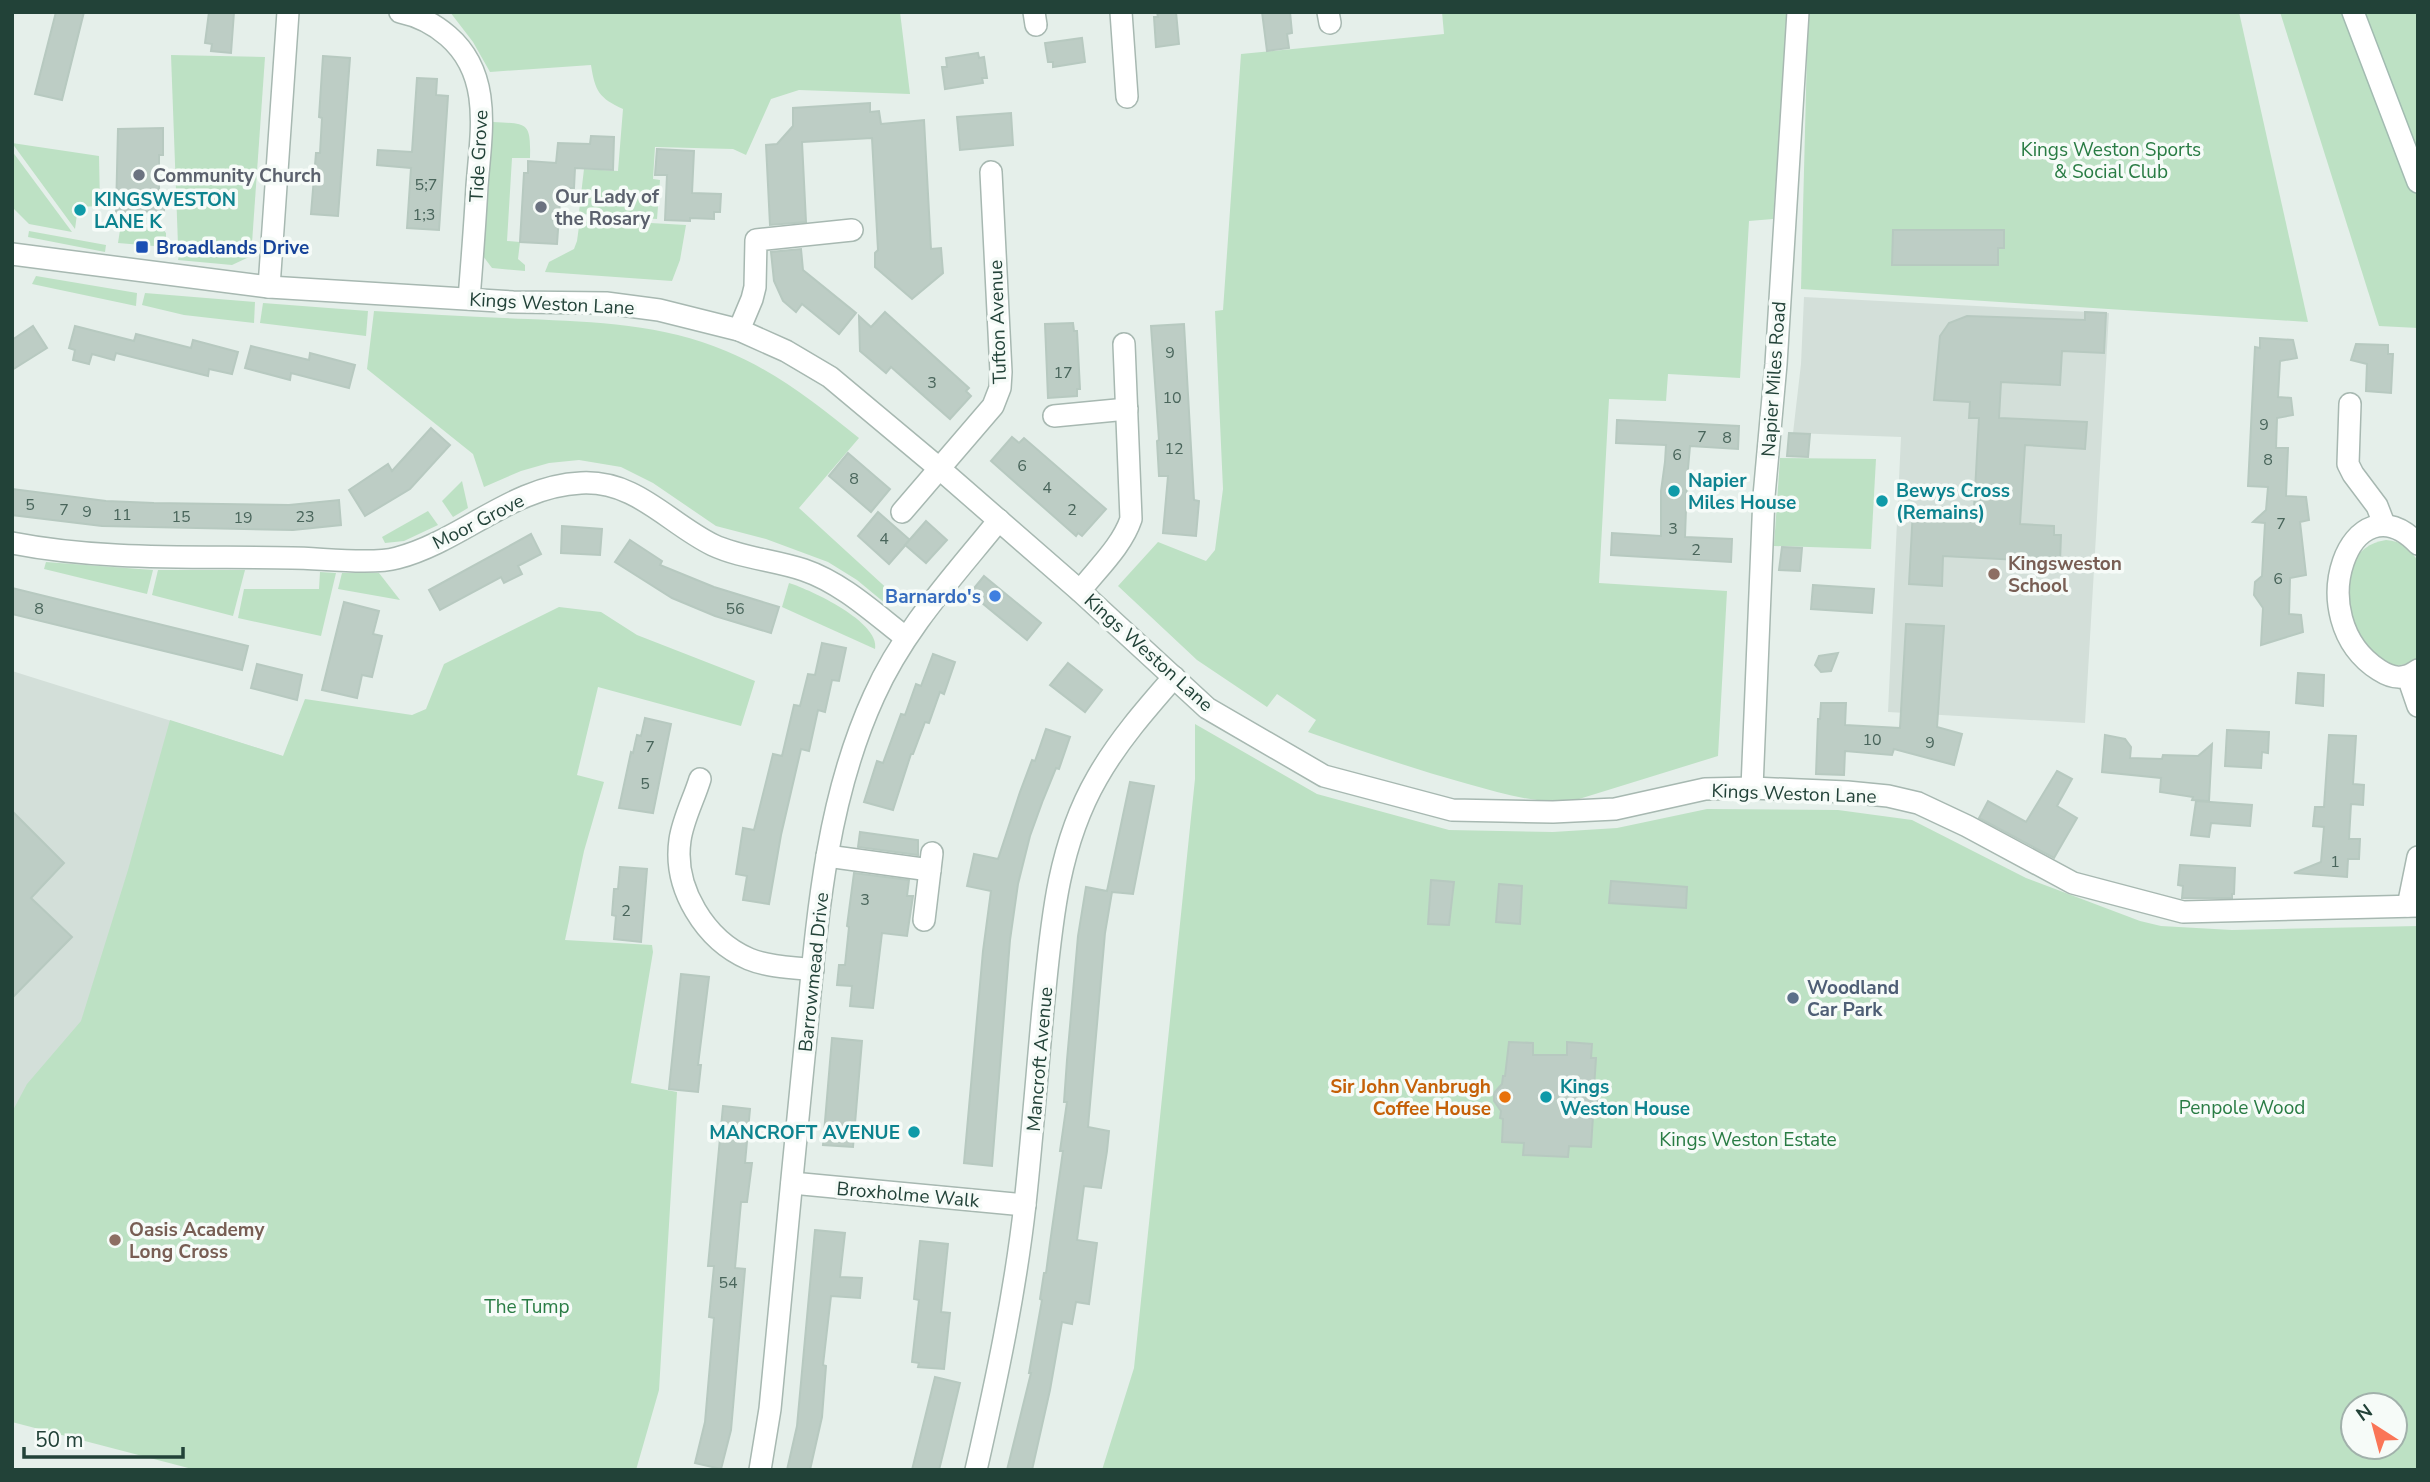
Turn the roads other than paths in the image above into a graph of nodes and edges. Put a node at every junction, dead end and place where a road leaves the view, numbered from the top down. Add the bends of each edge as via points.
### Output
1 (288, 12) edge
2 (400, 12) edge
3 (1121, 12) edge
4 (1798, 12) edge
5 (2353, 12) edge
6 (1127, 97) dead end
7 (991, 172) dead end
8 (2418, 182) edge
9 (852, 230) dead end
10 (12, 254) edge
11 (269, 286) junction
12 (469, 299) junction
13 (739, 330) junction
14 (1124, 344) dead end
15 (2350, 404) dead end
16 (1128, 409) junction
17 (1054, 416) dead end
18 (940, 469) junction
19 (902, 512) dead end
20 (999, 520) junction
21 (2384, 524) junction
22 (12, 543) edge
23 (2418, 544) edge
24 (1080, 591) junction
25 (905, 637) junction
26 (2413, 673) edge
27 (1174, 677) junction
28 (2418, 706) edge
29 (700, 779) dead end
30 (1752, 788) junction
31 (827, 856) junction
32 (2418, 857) edge
33 (2413, 906) edge
34 (924, 920) dead end
35 (813, 970) junction
36 (792, 1183) junction
37 (1025, 1205) junction
38 (760, 1470) edge
39 (976, 1470) edge

1 - 11 street
2 - 12 street, Tide Grove via 419,17 450,37 469,61 479,87 482,120
3 - 6 street
4 - 30 street, Napier Miles Road via 1764,496
5 - 8 street
7 - 18 street, Tufton Avenue via 1000,195 1000,388 988,413
9 - 13 street via 756,240 755,287
10 - 11 street, Kings Weston Lane
11 - 12 street, Kings Weston Lane
12 - 13 street, Kings Weston Lane via 606,303 659,310
13 - 18 street, Kings Weston Lane via 830,377
14 - 16 street
15 - 21 street via 2348,464
16 - 17 street
16 - 24 street via 1131,519
18 - 19 street, Tufton Avenue
18 - 20 street, Kings Weston Lane
20 - 24 street, Kings Weston Lane
20 - 25 street, Barrowmead Drive
21 - 23 street via 2399,528
21 - 26 street via 2364,533 2349,550 2338,579 2340,615 2348,640 2365,660 2389,676
22 - 25 street, Moor Grove via 149,557 394,559 436,544 539,490 601,484 635,494 712,545 826,580
24 - 27 street, Kings Weston Lane
25 - 31 street, Barrowmead Drive via 848,760
26 - 28 street
27 - 30 street, Kings Weston Lane via 1207,708 1324,776 1452,810 1615,809 1705,789
27 - 37 street, Mancroft Avenue via 1140,715 1096,779 1066,853 1051,925
29 - 35 street via 679,855 685,889 697,914 720,941 750,960
30 - 33 street, Kings Weston Lane via 1847,792 1918,803 2073,883 2183,912
31 - 34 street via 931,861
31 - 35 street, Barrowmead Drive
32 - 33 street
35 - 36 street, Barrowmead Drive
36 - 37 street, Broxholme Walk
36 - 38 street, Barrowmead Drive
37 - 39 street, Mancroft Avenue via 1000,1365

